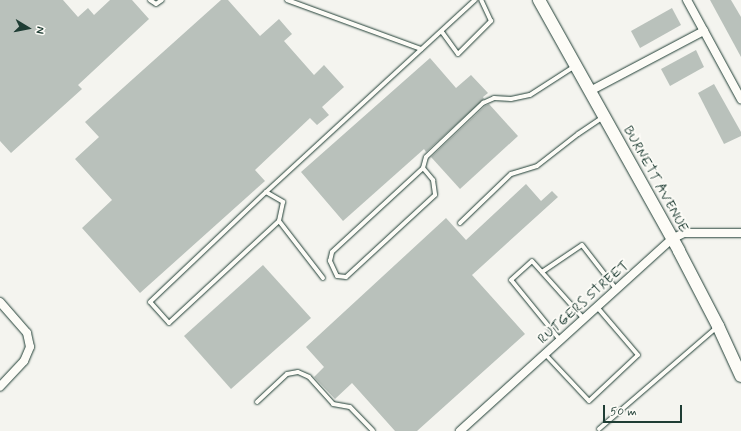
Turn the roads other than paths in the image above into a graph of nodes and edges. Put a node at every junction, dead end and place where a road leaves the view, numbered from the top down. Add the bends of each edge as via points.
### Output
1 (150, 0) edge
2 (162, 0) edge
3 (287, 0) edge
4 (475, 0) edge
5 (481, 0) edge
6 (686, 0) edge
7 (541, 1) edge
8 (704, 31) junction
9 (442, 32) junction
10 (421, 49) junction
11 (575, 66) junction
12 (590, 91) junction
13 (741, 99) edge
14 (604, 116) junction
15 (423, 168) junction
16 (266, 192) junction
17 (279, 221) junction
18 (460, 223) dead end
19 (741, 233) edge
20 (672, 239) junction
21 (542, 272) junction
22 (323, 278) dead end
23 (616, 290) junction
24 (0, 302) edge
25 (597, 307) junction
26 (584, 319) junction
27 (718, 326) junction
28 (560, 341) junction
29 (545, 354) junction
30 (741, 376) edge
31 (0, 387) edge
32 (256, 402) dead end
33 (599, 429) dead end
34 (373, 431) edge
35 (460, 431) edge

1 - 2 lane via 156,4
3 - 10 lane
4 - 9 lane
5 - 9 lane via 491,21 458,54
6 - 8 street
7 - 11 street, BURNETT AVENUE
8 - 12 street
8 - 13 street
9 - 10 lane
10 - 16 lane
11 - 12 street, BURNETT AVENUE
11 - 15 lane via 530,95 511,99 494,98 483,103 426,156
12 - 14 street, BURNETT AVENUE
14 - 18 lane via 537,166 511,174
14 - 20 street, BURNETT AVENUE
15 - 15 lane via 332,252 330,261 338,276 346,277 435,195 433,180
16 - 17 lane via 283,202
16 - 17 lane via 150,302 169,323
17 - 22 lane
19 - 20 street, RUTGERS STREET via 684,233
20 - 23 street, RUTGERS STREET
20 - 27 street, BURNETT AVENUE
21 - 23 lane via 582,245
21 - 26 lane
21 - 28 lane via 532,261 511,280
23 - 25 street, RUTGERS STREET
24 - 31 street via 27,333 30,348 24,361
25 - 26 street, RUTGERS STREET
25 - 29 lane via 638,355 589,402
26 - 28 street, RUTGERS STREET
27 - 30 street, BURNETT AVENUE
27 - 33 lane
28 - 29 street, RUTGERS STREET
29 - 35 street, RUTGERS STREET
32 - 34 lane via 287,374 298,372 309,377 333,404 350,407

